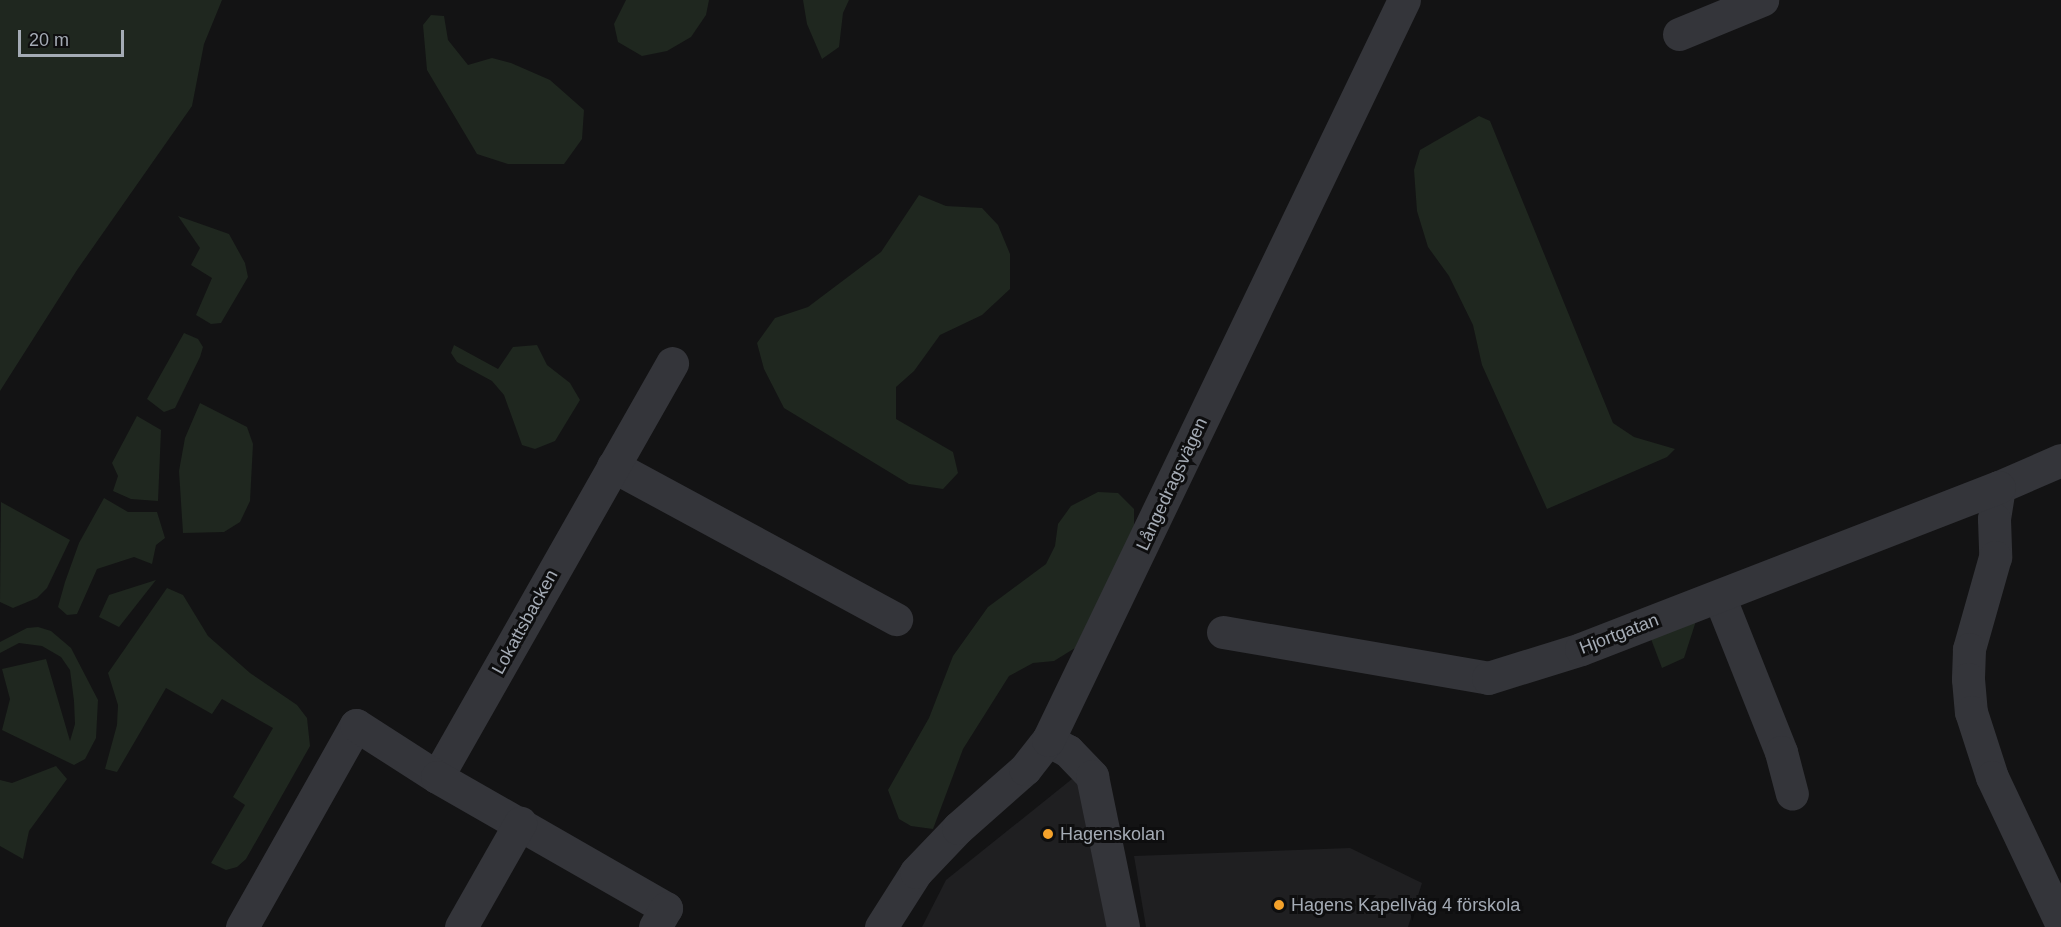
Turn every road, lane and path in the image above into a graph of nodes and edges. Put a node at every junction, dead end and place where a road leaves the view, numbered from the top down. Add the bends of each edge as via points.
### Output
1 (1404, 0) edge
2 (1762, 0) edge
3 (1679, 34) dead end
4 (672, 363) dead end
5 (2061, 460) edge
6 (613, 466) junction
7 (2000, 487) junction
8 (1719, 597) junction
9 (897, 619) dead end
10 (1223, 632) dead end
11 (1048, 740) junction
12 (437, 777) junction
13 (1792, 794) dead end
14 (520, 824) junction
15 (2061, 923) edge
16 (242, 927) edge
17 (461, 927) edge
18 (655, 927) edge
19 (881, 927) edge
20 (1123, 927) edge

1 - 11 street, Långedragsvägen
2 - 3 street
4 - 6 street, Lokattsbacken
5 - 7 street, Hjortgatan
6 - 9 street
6 - 12 street, Lokattsbacken
7 - 8 street, Hjortgatan
7 - 15 street via 1994,519 1995,557 1969,649 1971,712 1992,777
8 - 10 street, Hjortgatan via 1544,663 1488,678
8 - 13 street via 1781,752
11 - 19 street, Långedragsvägen via 1025,769 958,828 916,872
11 - 20 street via 1068,751 1092,776
12 - 14 street
12 - 16 street via 356,725
14 - 17 street
14 - 18 street via 666,908

